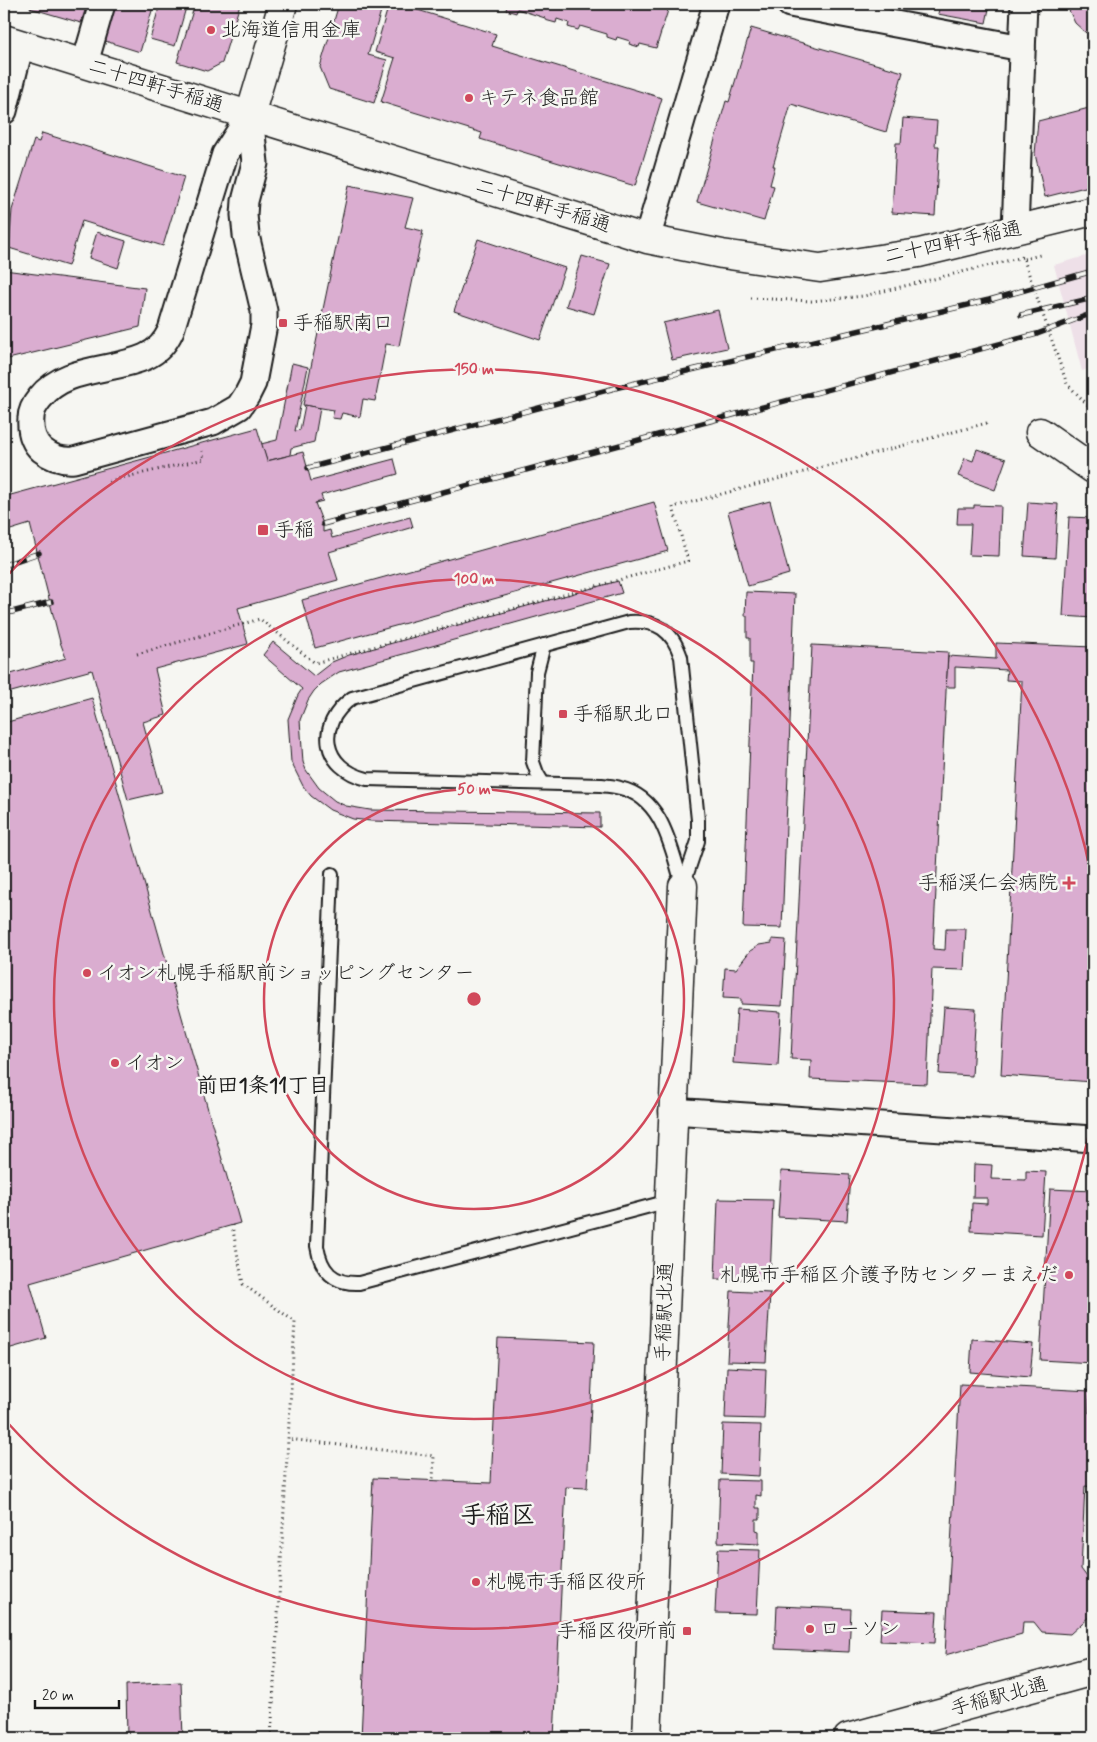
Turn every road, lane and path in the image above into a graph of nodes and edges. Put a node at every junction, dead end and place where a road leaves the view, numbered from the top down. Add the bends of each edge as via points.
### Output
1 (102, 4) edge
2 (283, 4) edge
3 (716, 4) edge
4 (790, 4) edge
5 (1024, 4) edge
6 (12, 42) edge
7 (1022, 48) junction
8 (85, 63) junction
9 (4, 111) edge
10 (250, 116) junction
11 (1093, 211) edge
12 (1015, 230) junction
13 (647, 239) junction
14 (751, 298) dead end
15 (1093, 410) edge
16 (987, 422) dead end
17 (1040, 432) dead end
18 (204, 459) dead end
19 (1093, 469) edge
20 (101, 482) dead end
21 (544, 646) junction
22 (138, 654) dead end
23 (543, 783) junction
24 (332, 874) dead end
25 (682, 886) junction
26 (672, 1111) junction
27 (1093, 1139) edge
28 (669, 1202) junction
29 (232, 1225) dead end
30 (288, 1439) junction
31 (433, 1480) dead end
32 (1093, 1671) edge
33 (271, 1738) edge
34 (647, 1738) edge
35 (848, 1738) edge

1 - 8 street
2 - 10 street
3 - 13 street
4 - 7 street
5 - 7 street
6 - 8 street, 二十四軒手稲通
6 - 9 street
7 - 12 street
8 - 10 street, 二十四軒手稲通
10 - 10 street via 254,163 244,216 264,311 264,325 253,383 247,395 238,407 213,422 74,460 48,455 39,448 30,427 35,404 45,391 72,376 144,358 166,342 225,154
10 - 13 street, 二十四軒手稲通
11 - 12 street, 二十四軒手稲通
12 - 13 street, 二十四軒手稲通 via 919,253 820,268
14 - 15 path, bridge via 811,301 864,296 1023,257 1066,384
16 - 22 path via 673,507 688,561 316,663 260,619
17 - 19 street
18 - 20 path
21 - 23 lane via 537,672 534,762
21 - 23 lane via 352,698 335,714 328,738 340,767 367,779
21 - 25 lane via 629,622 661,627 677,645 681,657 698,820 698,841
23 - 25 lane via 621,788 649,804 665,828
24 - 28 lane via 317,1246 324,1269 345,1283 359,1283
25 - 26 street, 手稲駅北通
26 - 27 street
26 - 28 street, 手稲駅北通
28 - 34 street, 手稲駅北通
29 - 30 path via 243,1284 295,1322
30 - 31 path via 434,1456
30 - 33 path
32 - 35 street, 手稲駅北通

